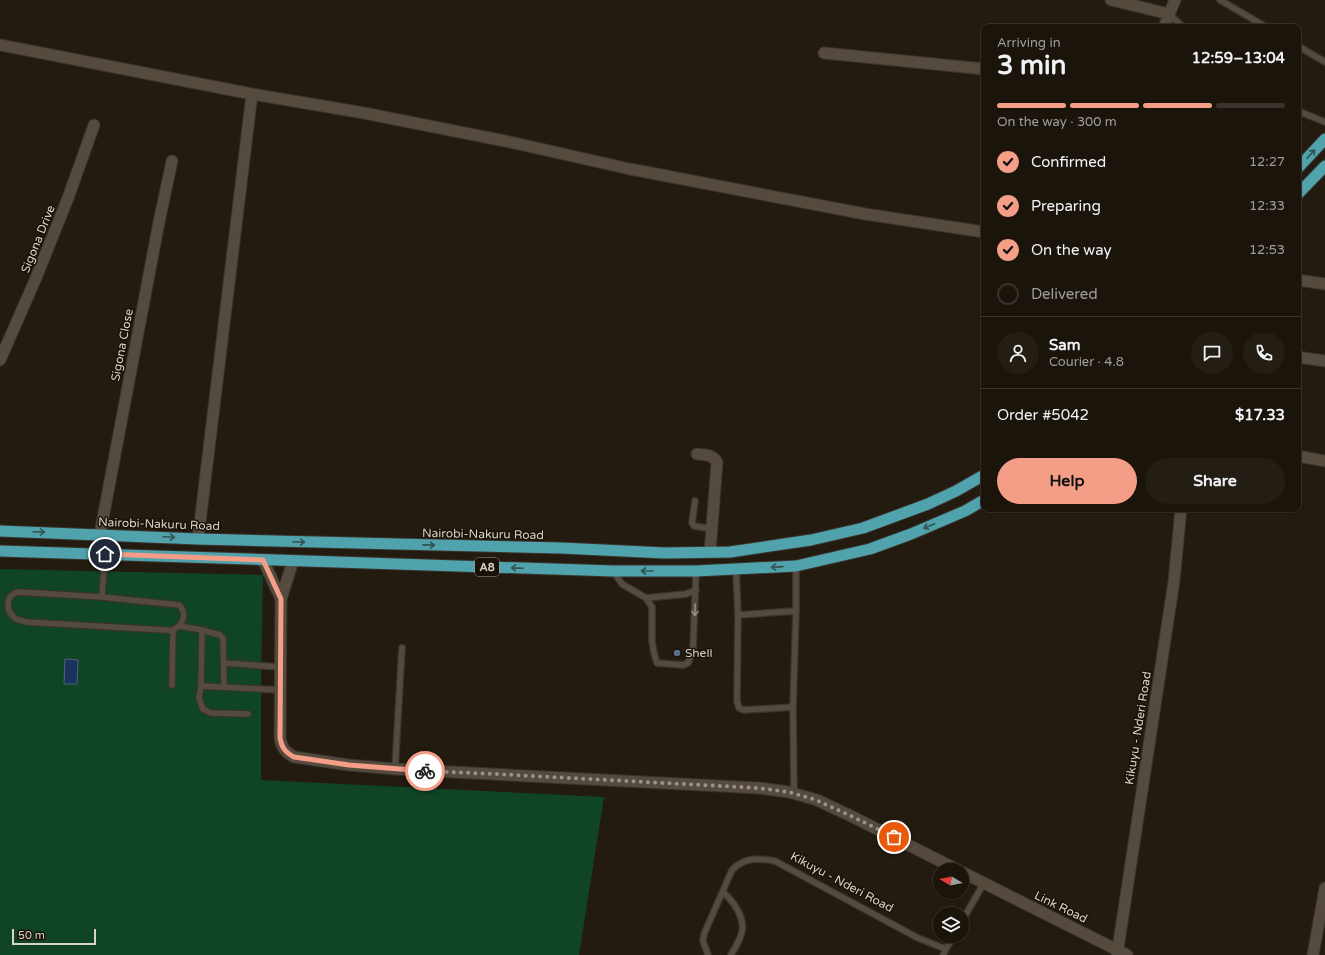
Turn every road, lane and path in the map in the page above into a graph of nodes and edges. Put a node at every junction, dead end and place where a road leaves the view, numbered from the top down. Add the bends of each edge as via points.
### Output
1 (1111, 0) edge
2 (1175, 0) edge
3 (1220, 0) edge
4 (1169, 14) junction
5 (1165, 24) edge
6 (1180, 24) edge
7 (1261, 24) edge
8 (0, 45) edge
9 (1301, 48) edge
10 (824, 53) dead end
11 (1325, 62) edge
12 (981, 69) edge
13 (252, 94) junction
14 (1301, 111) edge
15 (1325, 122) edge
16 (94, 125) dead end
17 (1325, 139) edge
18 (172, 162) dead end
19 (1301, 165) edge
20 (1325, 166) edge
21 (1301, 191) edge
22 (981, 232) edge
23 (1301, 280) edge
24 (1325, 284) edge
25 (1301, 357) edge
26 (0, 360) edge
27 (1325, 361) edge
28 (697, 454) dead end
29 (1301, 457) edge
30 (1325, 461) edge
31 (981, 475) edge
32 (695, 501) dead end
33 (981, 502) edge
34 (1181, 512) edge
35 (712, 529) junction
36 (0, 531) edge
37 (100, 534) junction
38 (198, 539) junction
39 (0, 551) edge
40 (710, 552) junction
41 (105, 554) junction
42 (263, 560) junction
43 (293, 561) junction
44 (796, 566) junction
45 (736, 570) junction
46 (696, 571) junction
47 (614, 572) junction
48 (696, 590) junction
49 (102, 597) junction
50 (646, 598) junction
51 (281, 599) junction
52 (796, 611) junction
53 (738, 615) junction
54 (179, 626) junction
55 (173, 630) junction
56 (202, 630) junction
57 (402, 648) dead end
58 (223, 663) junction
59 (280, 667) junction
60 (172, 685) dead end
61 (201, 686) junction
62 (224, 687) junction
63 (280, 690) junction
64 (793, 707) junction
65 (248, 714) dead end
66 (395, 769) junction
67 (794, 794) junction
68 (944, 863) edge
69 (969, 876) edge
70 (984, 883) junction
71 (1325, 888) edge
72 (723, 892) junction
73 (969, 909) edge
74 (950, 943) edge
75 (946, 949) junction
76 (1121, 953) edge
77 (708, 955) edge
78 (731, 955) edge
79 (943, 955) edge
80 (1313, 955) edge

1 - 4 street
2 - 4 street
3 - 7 lane
4 - 5 street
4 - 6 lane
8 - 13 street
9 - 11 lane
10 - 12 street
13 - 22 street via 364,113 630,169 865,214
13 - 38 street
14 - 15 lane
16 - 26 street, Sigona Drive via 36,278
19 -> 17 highway
18 - 37 street, Sigona Close via 158,222
20 - 21 highway
23 - 24 street
25 - 27 street
28 - 35 street via 709,455 717,462
29 - 30 street
31 - 40 highway, Nairobi-Nakuru Road / A8 via 956,491 928,504 863,528 811,540 730,552
32 - 35 lane via 692,523 694,526
33 -> 44 highway, A8 via 965,511 870,549
34 - 76 street, Kikuyu - Nderi Road via 1174,581
35 - 40 street
36 -> 37 highway, Nairobi-Nakuru Road / A8
37 -> 38 highway, Nairobi-Nakuru Road / A8
38 -> 40 highway, Nairobi-Nakuru Road / A8 via 665,553
39 - 41 highway, A8
41 - 42 highway, A8
41 - 49 lane
42 - 43 highway, A8
42 - 51 street
47 -> 43 highway, A8
43 - 51 street
44 -> 45 highway, A8
44 - 52 lane
45 - 46 highway, A8
45 - 53 lane
46 -> 47 highway, A8
46 - 48 lane
47 - 50 lane via 622,584
48 - 50 lane via 686,594
48 -> 50 lane via 693,650 688,663 683,665 657,663 652,641 652,607
49 - 54 lane via 180,605 184,613
49 - 55 lane via 19,592 10,596 8,606 12,615 26,622
51 - 59 street
52 - 53 lane
52 - 64 lane
53 - 64 lane via 739,708 744,710
54 - 55 lane
54 - 56 lane
55 - 60 lane
56 - 58 lane via 220,635 222,638
56 - 61 lane
57 - 66 lane
58 - 59 lane
58 - 62 lane
59 - 63 street
61 - 62 lane
61 - 65 lane via 200,704 206,711
62 - 63 lane
63 - 66 street via 280,738 286,753 294,757
64 - 67 lane
66 - 67 street via 758,788
67 - 68 street via 816,800 851,816
69 - 70 street, Link Road
70 - 73 lane
70 - 76 street, Link Road
71 - 80 street
72 - 75 lane, Kikuyu - Nderi Road via 732,870 740,862 761,858 775,861 918,938
72 - 77 lane, Kikuyu - Nderi Road via 704,934 703,941
72 - 78 lane via 731,899 743,924 742,933
74 - 75 lane
75 - 79 lane

